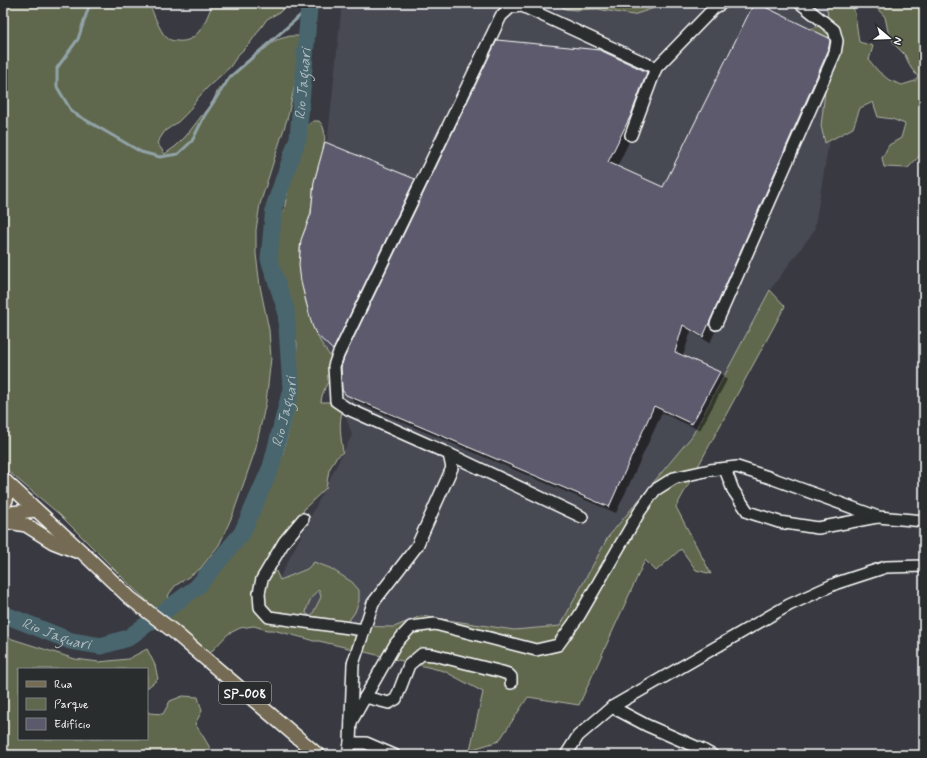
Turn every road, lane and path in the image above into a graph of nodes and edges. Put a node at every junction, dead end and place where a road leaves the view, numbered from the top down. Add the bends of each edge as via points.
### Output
1 (722, 3) edge
2 (800, 3) edge
3 (656, 68) junction
4 (631, 134) dead end
5 (716, 324) dead end
6 (450, 454) junction
7 (725, 469) junction
8 (4, 480) edge
9 (23, 498) junction
10 (3, 505) edge
11 (36, 510) junction
12 (9, 513) edge
13 (582, 517) dead end
14 (878, 517) junction
15 (303, 519) dead end
16 (3, 521) edge
17 (924, 521) edge
18 (83, 553) junction
19 (924, 566) edge
20 (364, 630) junction
21 (510, 683) dead end
22 (365, 697) junction
23 (612, 706) junction
24 (351, 722) junction
25 (350, 743) junction
26 (318, 755) edge
27 (348, 755) edge
28 (394, 755) edge
29 (566, 755) edge
30 (712, 755) edge

1 - 3 street via 714,8
2 - 5 street via 834,30 837,41 835,53
3 - 4 street
3 - 6 street via 522,6 511,7 501,16 334,366 336,401 348,409
6 - 13 street
6 - 20 street via 452,468 417,546 373,603
7 - 14 street via 737,467
7 - 14 street via 733,490 748,512 779,522 818,528
7 - 22 street via 674,478 654,490 579,616 558,645 536,650 435,624 411,627 396,643
8 - 9 main road, SP-008
8 - 10 main road via 8,492
9 - 11 main road, SP-008
9 - 12 main road
11 - 12 main road
11 - 18 main road, SP-008
14 - 17 street
15 - 20 street via 284,542 262,579 260,607 269,617
16 - 18 main road via 26,525 53,542
18 - 26 main road, SP-008 via 130,598 173,631
19 - 23 street via 886,567 837,583 789,605
20 - 24 street via 353,664
21 - 22 street via 511,677 502,672 422,654 409,665 396,699 389,703
22 - 24 street
23 - 29 street via 578,736
23 - 30 street via 646,725
24 - 25 street
25 - 27 street
25 - 28 street via 366,743

